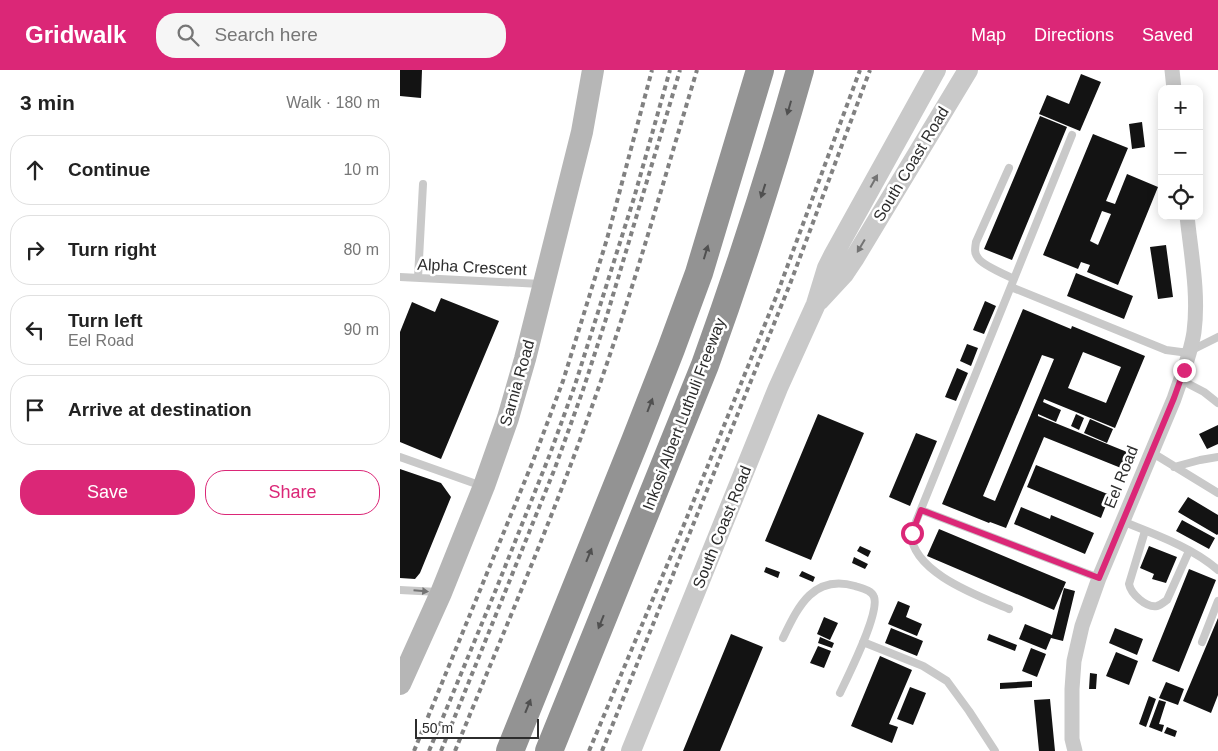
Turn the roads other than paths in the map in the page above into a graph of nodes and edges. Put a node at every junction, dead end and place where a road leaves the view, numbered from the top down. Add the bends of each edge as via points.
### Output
1 (593, 70) edge
2 (760, 70) edge
3 (800, 70) edge
4 (936, 70) edge
5 (968, 70) edge
6 (1172, 70) edge
7 (1174, 85) edge
8 (1072, 134) dead end
9 (1009, 168) dead end
10 (423, 184) dead end
11 (1187, 220) edge
12 (400, 277) edge
13 (418, 278) junction
14 (1014, 279) junction
15 (543, 284) junction
16 (1011, 287) junction
17 (816, 304) junction
18 (1218, 337) edge
19 (1188, 352) junction
20 (1181, 380) junction
21 (1218, 403) edge
22 (1151, 452) junction
23 (400, 457) edge
24 (1218, 457) edge
25 (1174, 467) junction
26 (484, 486) junction
27 (1218, 494) edge
28 (921, 510) junction
29 (1122, 521) junction
30 (1145, 530) junction
31 (1189, 551) junction
32 (1218, 570) edge
33 (1099, 578) junction
34 (400, 590) edge
35 (441, 593) junction
36 (1218, 601) edge
37 (1009, 609) dead end
38 (783, 638) dead end
39 (863, 642) junction
40 (1202, 642) dead end
41 (400, 684) edge
42 (840, 693) dead end
43 (510, 751) edge
44 (549, 751) edge
45 (631, 751) edge
46 (995, 751) edge
47 (1074, 751) edge

1 - 15 main road, Sarnia Road via 582,132
43 -> 2 highway via 678,332
3 -> 44 highway, Inkosi Albert Luthuli Freeway via 705,365
17 -> 4 street, South Coast Road via 834,254
5 -> 17 street, South Coast Road via 854,259
6 - 7 street
8 - 14 lane
9 - 14 lane via 975,250 982,262
10 - 13 lane
11 - 19 street, Eel Road via 1196,297
12 - 13 lane, Alpha Crescent
13 - 15 lane, Alpha Crescent
14 - 16 lane
15 - 26 main road, Sarnia Road via 525,359
16 - 19 lane via 1166,350
16 - 28 lane
17 - 45 street, South Coast Road via 778,388
18 - 19 lane
19 - 20 street, Eel Road
20 - 21 lane
20 - 22 street, Eel Road
22 - 25 lane
22 - 29 street, Eel Road
23 - 26 lane
24 - 25 lane
25 - 27 lane
26 - 35 main road, Sarnia Road
28 - 33 lane
28 - 37 lane via 912,531 912,541 929,567 954,584
29 - 30 lane
29 - 33 street, Eel Road
30 - 31 lane
30 - 31 lane via 1129,584 1132,593 1152,606 1159,606 1167,600
31 - 32 lane
33 - 47 street, Eel Road via 1077,642 1074,661
34 -> 35 lane
35 - 41 main road, Sarnia Road
36 - 40 lane
38 - 39 lane via 794,615 811,593 825,586 845,584 864,589 874,596 874,610
39 - 42 lane
39 - 46 lane via 923,666 947,682

